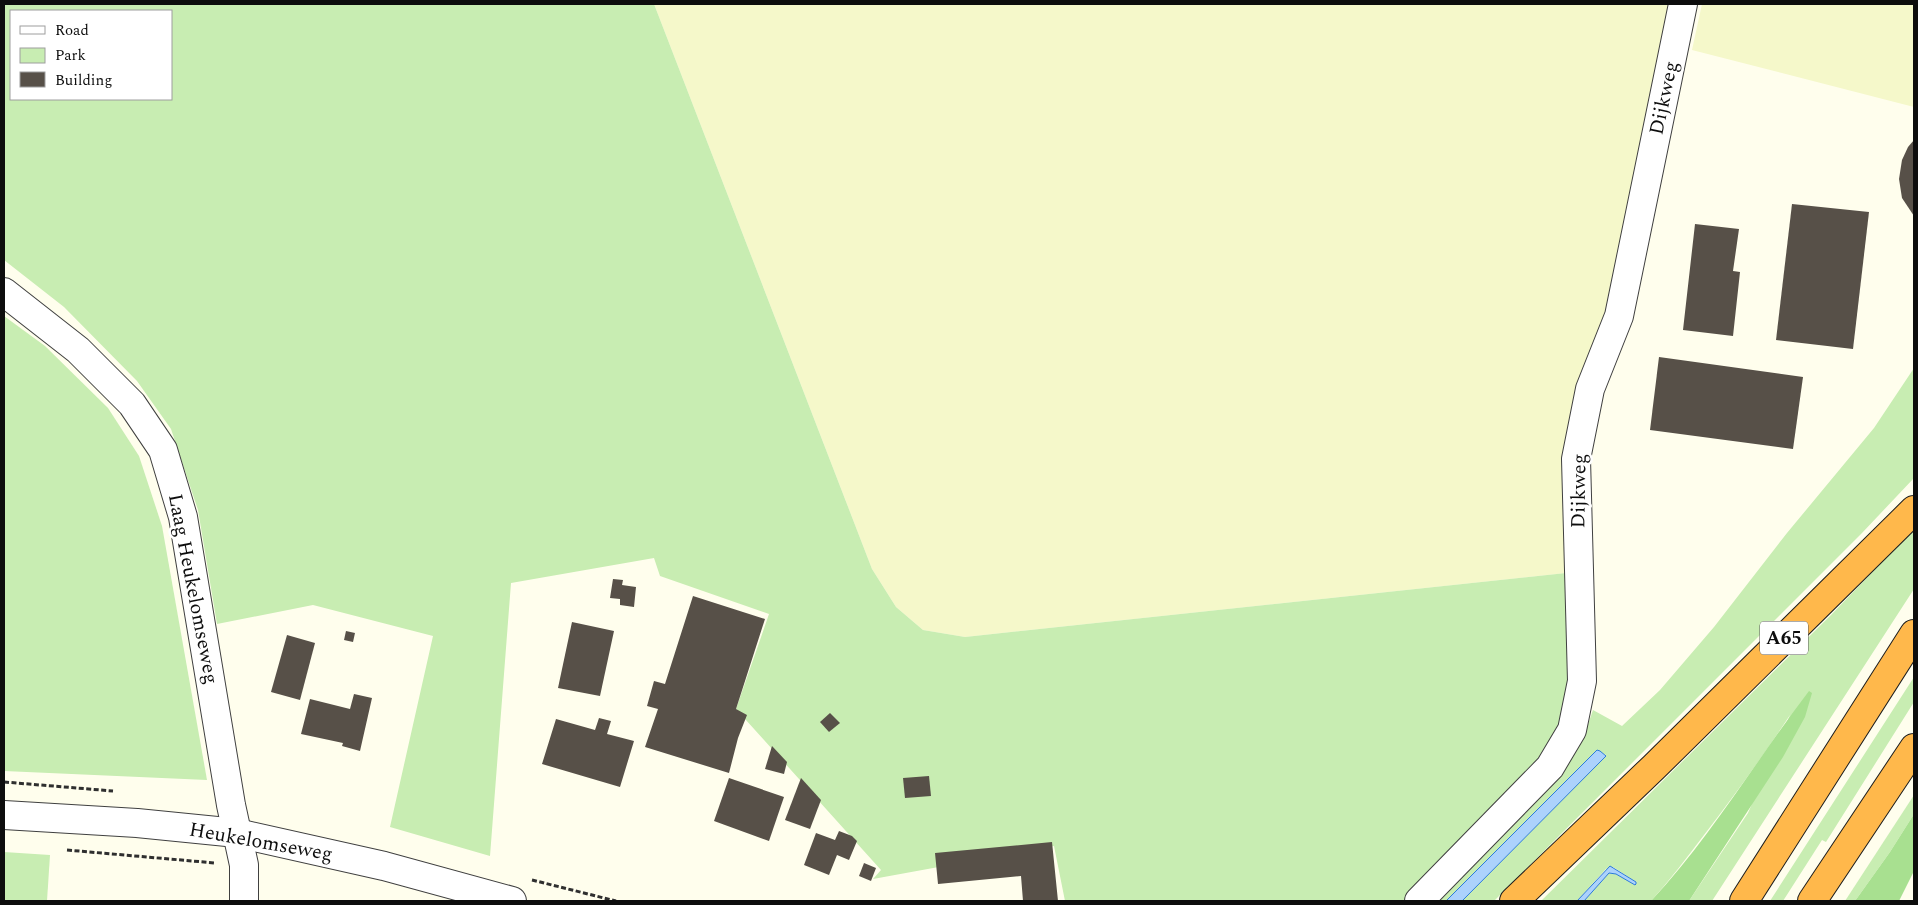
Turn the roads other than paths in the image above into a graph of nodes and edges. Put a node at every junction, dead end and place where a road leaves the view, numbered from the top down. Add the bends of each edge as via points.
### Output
1 (1683, 4) edge
2 (4, 292) edge
3 (1914, 510) edge
4 (1914, 634) edge
5 (1914, 748) edge
6 (4, 815) edge
7 (237, 833) junction
8 (244, 901) edge
9 (512, 901) edge
10 (1419, 901) edge
11 (1514, 901) edge
12 (1744, 901) edge
13 (1812, 901) edge

1 - 10 street, Dijkweg via 1619,316 1590,388 1576,459 1582,681 1572,730 1550,767
2 - 7 street, Laag Heukelomseweg via 78,350 132,404 163,450 183,517
3 - 11 highway, A65
4 - 12 highway
5 - 13 highway
6 - 7 street, Heukelomseweg
7 - 8 street, Laag Heukelomseweg via 244,865
7 - 9 street, Heukelomseweg via 384,866

